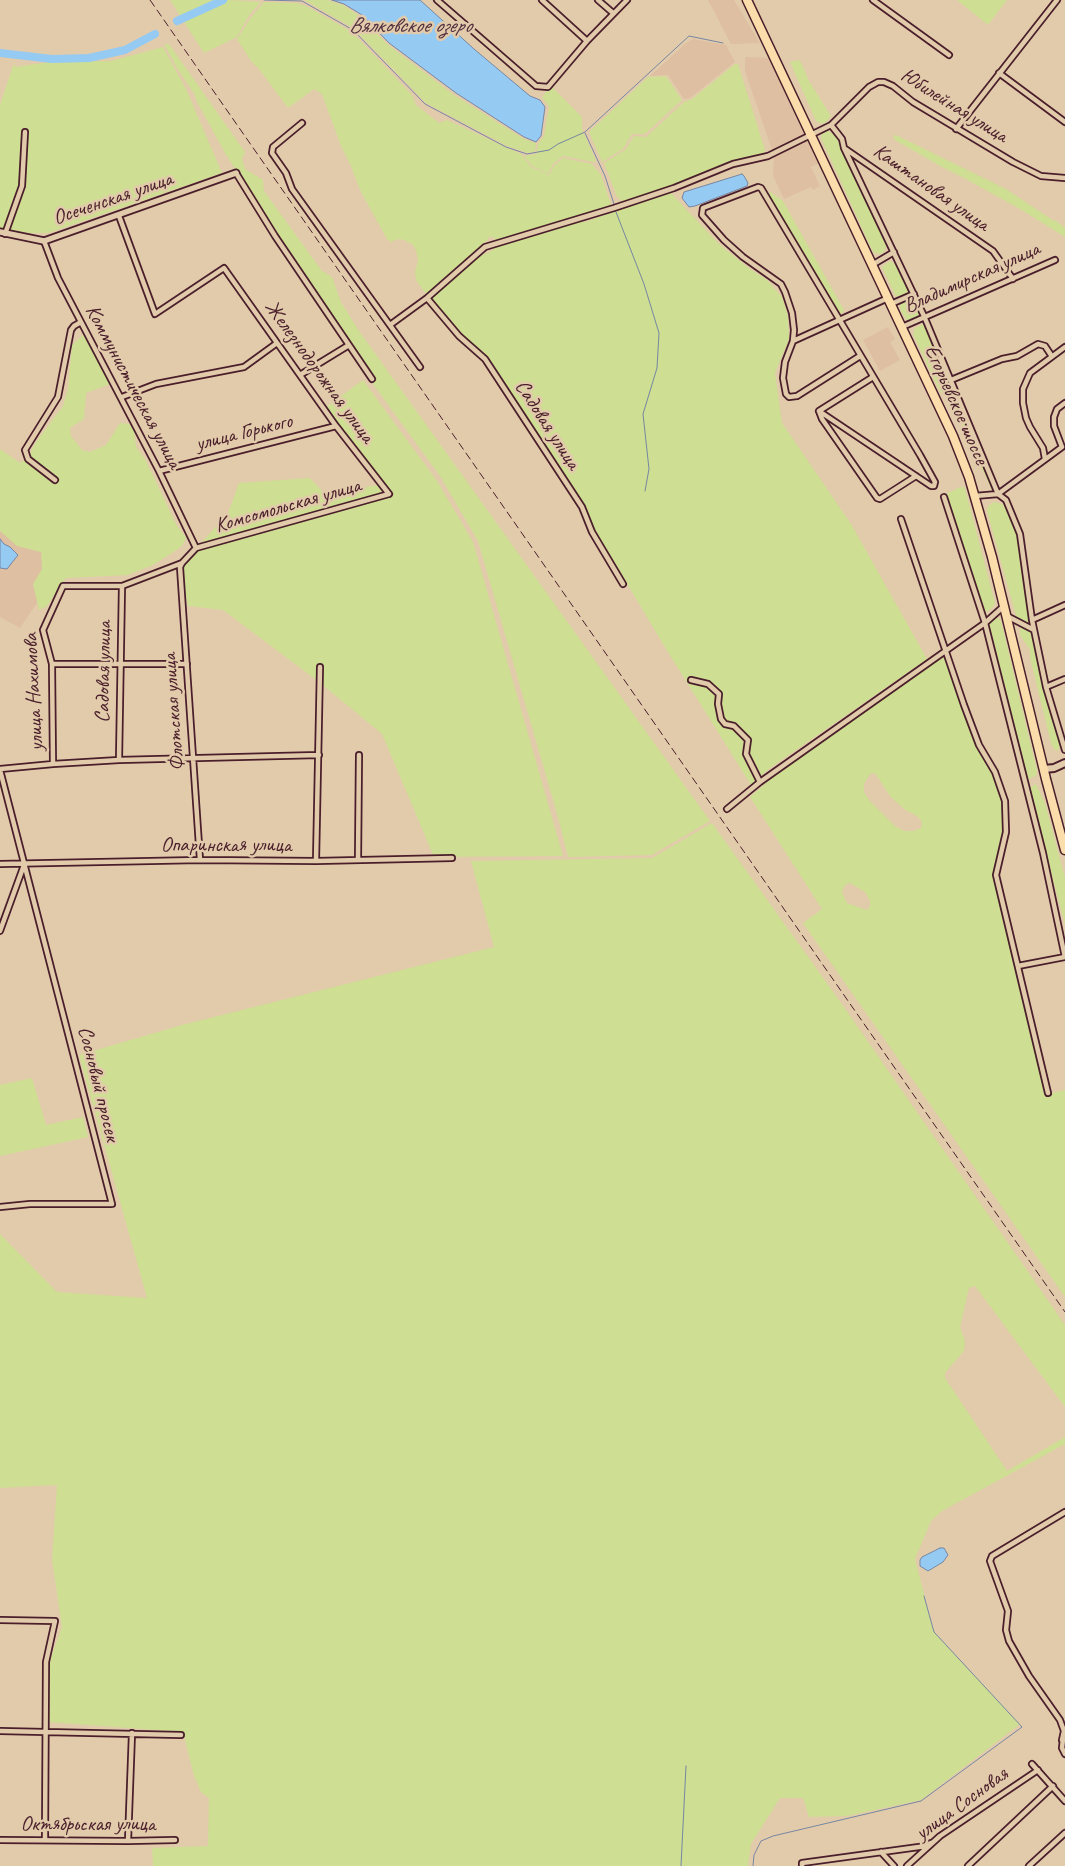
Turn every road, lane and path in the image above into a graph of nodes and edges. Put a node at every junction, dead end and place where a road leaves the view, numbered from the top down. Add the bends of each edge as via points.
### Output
1 (437, 0) edge
2 (542, 0) edge
3 (598, 0) edge
4 (627, 0) edge
5 (747, 0) edge
6 (873, 0) edge
7 (1057, 0) edge
8 (613, 14) junction
9 (587, 41) junction
10 (949, 55) dead end
11 (999, 73) junction
12 (1065, 122) edge
13 (302, 124) dead end
14 (831, 125) junction
15 (956, 129) junction
16 (25, 132) dead end
17 (811, 136) junction
18 (844, 148) junction
19 (236, 173) joint
20 (1065, 178) edge
21 (119, 216) junction
22 (2, 233) edge
23 (44, 241) junction
24 (894, 252) junction
25 (1055, 260) dead end
26 (872, 265) junction
27 (1013, 279) junction
28 (914, 294) junction
29 (426, 298) junction
30 (890, 301) junction
31 (924, 316) junction
32 (839, 320) junction
33 (80, 322) junction
34 (390, 325) junction
35 (902, 327) junction
36 (793, 342) junction
37 (277, 343) junction
38 (349, 346) junction
39 (1065, 347) edge
40 (860, 356) junction
41 (1051, 356) junction
42 (420, 367) dead end
43 (300, 375) junction
44 (874, 377) junction
45 (372, 379) dead end
46 (951, 380) junction
47 (122, 398) junction
48 (1065, 403) edge
49 (819, 411) junction
50 (336, 426) junction
51 (1062, 447) junction
52 (1065, 452) edge
53 (1045, 459) junction
54 (159, 471) junction
55 (916, 476) junction
56 (55, 480) dead end
57 (389, 494) joint
58 (998, 494) junction
59 (975, 496) junction
60 (944, 497) dead end
61 (901, 519) dead end
62 (196, 548) junction
63 (182, 563) junction
64 (623, 584) dead end
65 (122, 586) junction
66 (1065, 605) edge
67 (1004, 606) junction
68 (1007, 616) junction
69 (1032, 620) junction
70 (985, 622) junction
71 (1034, 630) junction
72 (944, 651) junction
73 (52, 664) junction
74 (120, 664) junction
75 (186, 664) junction
76 (320, 667) dead end
77 (1065, 679) edge
78 (691, 680) dead end
79 (1046, 687) junction
80 (1065, 750) edge
81 (319, 755) junction
82 (359, 755) dead end
83 (193, 758) junction
84 (119, 760) junction
85 (1065, 763) edge
86 (53, 764) junction
87 (1044, 769) junction
88 (0, 770) edge
89 (760, 782) junction
90 (727, 809) dead end
91 (1065, 850) edge
92 (452, 858) dead end
93 (200, 860) junction
94 (358, 860) junction
95 (316, 861) junction
96 (0, 864) edge
97 (24, 864) junction
98 (0, 931) edge
99 (1065, 957) edge
100 (1018, 966) junction
101 (1048, 1092) dead end
102 (0, 1207) edge
103 (1065, 1512) edge
104 (0, 1620) edge
105 (0, 1731) edge
106 (46, 1732) junction
107 (132, 1734) junction
108 (181, 1734) dead end
109 (1064, 1738) edge
110 (1065, 1754) edge
111 (1032, 1764) dead end
112 (1038, 1770) junction
113 (1052, 1786) junction
114 (1065, 1801) edge
115 (1065, 1833) edge
116 (0, 1840) edge
117 (46, 1840) junction
118 (175, 1840) dead end
119 (128, 1841) junction
120 (934, 1842) junction
121 (881, 1852) junction
122 (802, 1866) edge
123 (894, 1866) edge
124 (907, 1866) edge
125 (968, 1866) edge
126 (1030, 1866) edge

1 - 9 street via 536,86 548,87
2 - 9 street
3 - 8 street
4 - 8 street
5 - 17 main road, Егорьевское шоссе
6 - 10 street
7 - 11 street
8 - 9 street
11 - 12 street
11 - 15 street
13 - 34 street via 273,146 272,153 286,173 292,189
14 - 15 street, Юбилейная улица via 869,87 884,82
14 - 17 street, Юбилейная улица
14 - 18 street, Каштановая улица via 842,139
15 - 20 street, Юбилейная улица via 1041,176
16 - 22 street via 22,186
17 - 26 main road, Егорьевское шоссе
17 - 29 street, Юбилейная улица via 768,156 733,164 674,188 485,247
18 - 24 street
18 - 27 street, Каштановая улица via 994,251
19 - 21 street, Осеченская улица
19 - 38 street, Железнодорожная улица
21 - 23 street, Осеченская улица
21 - 37 street, Железнодорожная улица via 155,314 224,268
22 - 23 street, Осеченская улица
23 - 33 street, Коммунистическая улица
24 - 26 street
24 - 28 street
25 - 27 street, Владимирская улица
26 - 30 main road, Егорьевское шоссе
27 - 31 street, Владимирская улица
28 - 30 street
28 - 31 street
29 - 34 street, Юбилейная улица
29 - 64 street, Садовая улица via 484,359 582,507 592,532
30 - 32 street
30 - 35 main road, Егорьевское шоссе
31 - 35 street, Владимирская улица
31 - 46 street
32 - 36 street
32 - 36 street via 761,188 703,208 702,215 724,240 780,284 792,313
32 - 40 street
33 - 47 street, Коммунистическая улица
33 - 56 street via 72,330 58,397 25,450 28,459
34 - 42 street
35 - 59 main road, Егорьевское шоссе via 953,436
36 - 40 street via 783,378 789,397 796,396
37 - 43 street, Железнодорожная улица
37 - 47 street via 244,367 156,384
38 - 43 street
38 - 45 street, Железнодорожная улица
39 - 41 street
40 - 44 street
41 - 46 street via 1046,346 1038,344 1017,356
41 - 53 street via 1030,373 1023,388 1026,418 1043,448
43 - 50 street, Железнодорожная улица
44 - 49 street
44 - 55 street via 935,482 934,486
46 - 58 street
47 - 54 street, Коммунистическая улица
48 - 51 street via 1056,409 1054,417
49 - 55 street
49 - 55 street via 877,498
50 - 54 street, улица Горького
50 - 57 street, Железнодорожная улица
51 - 52 street
51 - 53 street
53 - 58 street
54 - 62 street, Коммунистическая улица
57 - 62 street, Комсомольская улица
58 - 59 street
58 - 69 street via 1006,500 1020,534
59 - 67 main road, Егорьевское шоссе
60 - 70 street
61 - 72 street
62 - 63 street, улица Нахимова
63 - 65 street, улица Нахимова
63 - 75 street, Флотская улица
65 - 73 street, улица Нахимова via 63,586 43,630
65 - 74 street, Садовая улица
66 - 69 street
67 - 68 main road, Егорьевское шоссе
67 - 70 street
68 - 71 street
68 - 87 main road, Егорьевское шоссе
69 - 71 street
70 - 72 street
70 - 99 street via 1043,853
71 - 79 street
72 - 89 street
72 - 100 street via 949,657 979,745 995,772 1006,801 1006,832 996,875
73 - 74 street
73 - 86 street, улица Нахимова
74 - 75 street
74 - 84 street, Садовая улица
75 - 83 street, Флотская улица
76 - 81 street
77 - 79 street
78 - 89 street via 708,684 719,694 721,719 748,740 746,754
79 - 80 street
81 - 83 street
81 - 95 street
82 - 94 street
83 - 84 street
83 - 93 street, Флотская улица
84 - 86 street
85 - 87 main road
86 - 88 street
87 - 91 main road, Егорьевское шоссе
88 - 97 street
89 - 90 street
92 - 94 street, Опаринская улица
93 - 95 street, Опаринская улица
93 - 97 street, Опаринская улица
94 - 95 street, Опаринская улица
96 - 97 street, Опаринская улица
97 - 98 street
97 - 102 street, Сосновый просек via 112,1204
99 - 100 street
100 - 101 street
103 - 109 street via 992,1556 990,1561 1008,1611 1006,1630 1009,1641 1060,1720
104 - 106 street via 55,1621 46,1662
105 - 106 street
106 - 107 street
106 - 117 street
107 - 108 street
107 - 119 street
109 - 110 street via 1062,1748
111 - 112 street
112 - 113 street
112 - 120 street, улица Сосновая
113 - 114 street
113 - 125 street
115 - 126 street
116 - 117 street, Октябрьская улица
117 - 119 street, Октябрьская улица
118 - 119 street, Октябрьская улица
120 - 121 street
120 - 124 street, улица Сосновая
121 - 122 street via 802,1863
121 - 123 street

